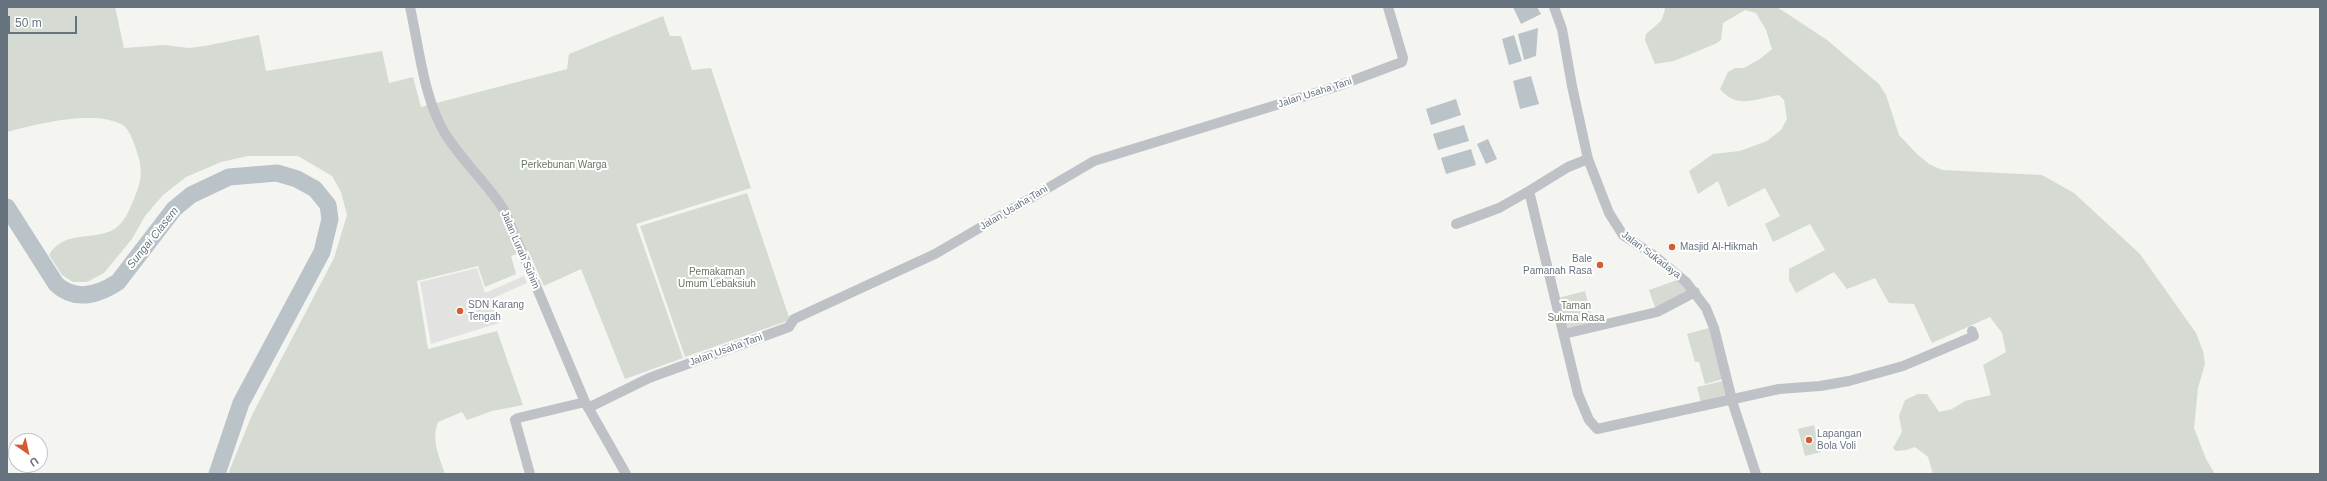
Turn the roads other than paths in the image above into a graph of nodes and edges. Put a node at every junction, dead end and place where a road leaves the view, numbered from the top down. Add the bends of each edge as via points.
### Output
1 (410, 7) edge
2 (1388, 7) edge
3 (1554, 7) edge
4 (1588, 159) junction
5 (1529, 191) junction
6 (1456, 224) dead end
7 (1695, 292) junction
8 (1972, 331) dead end
9 (1564, 334) junction
10 (1732, 399) junction
11 (586, 405) junction
12 (530, 474) edge
13 (626, 474) edge
14 (1756, 474) edge

1 - 11 street, Jalan Lurah Suhim via 425,79 436,116 446,135 504,210
2 - 11 street, Jalan Usaha Tani via 1403,58 1401,62 1338,86 1083,166 934,254 794,319 789,327 649,378
3 - 4 street, Jalan Sukadaya via 1562,29
4 - 5 street
4 - 7 street, Jalan Sukadaya via 1618,230 1665,263
5 - 6 street via 1499,208
5 - 9 street
7 - 9 street via 1656,312
7 - 10 street, Jalan Sukadaya via 1712,322
8 - 10 street via 1974,336 1903,366 1820,386 1779,389
9 - 10 street via 1578,394 1589,420 1597,429
10 - 14 street, Jalan Sukadaya
11 - 12 street, Jalan Usaha Tani via 515,420
11 - 13 street, Jalan Lurah Suhim

